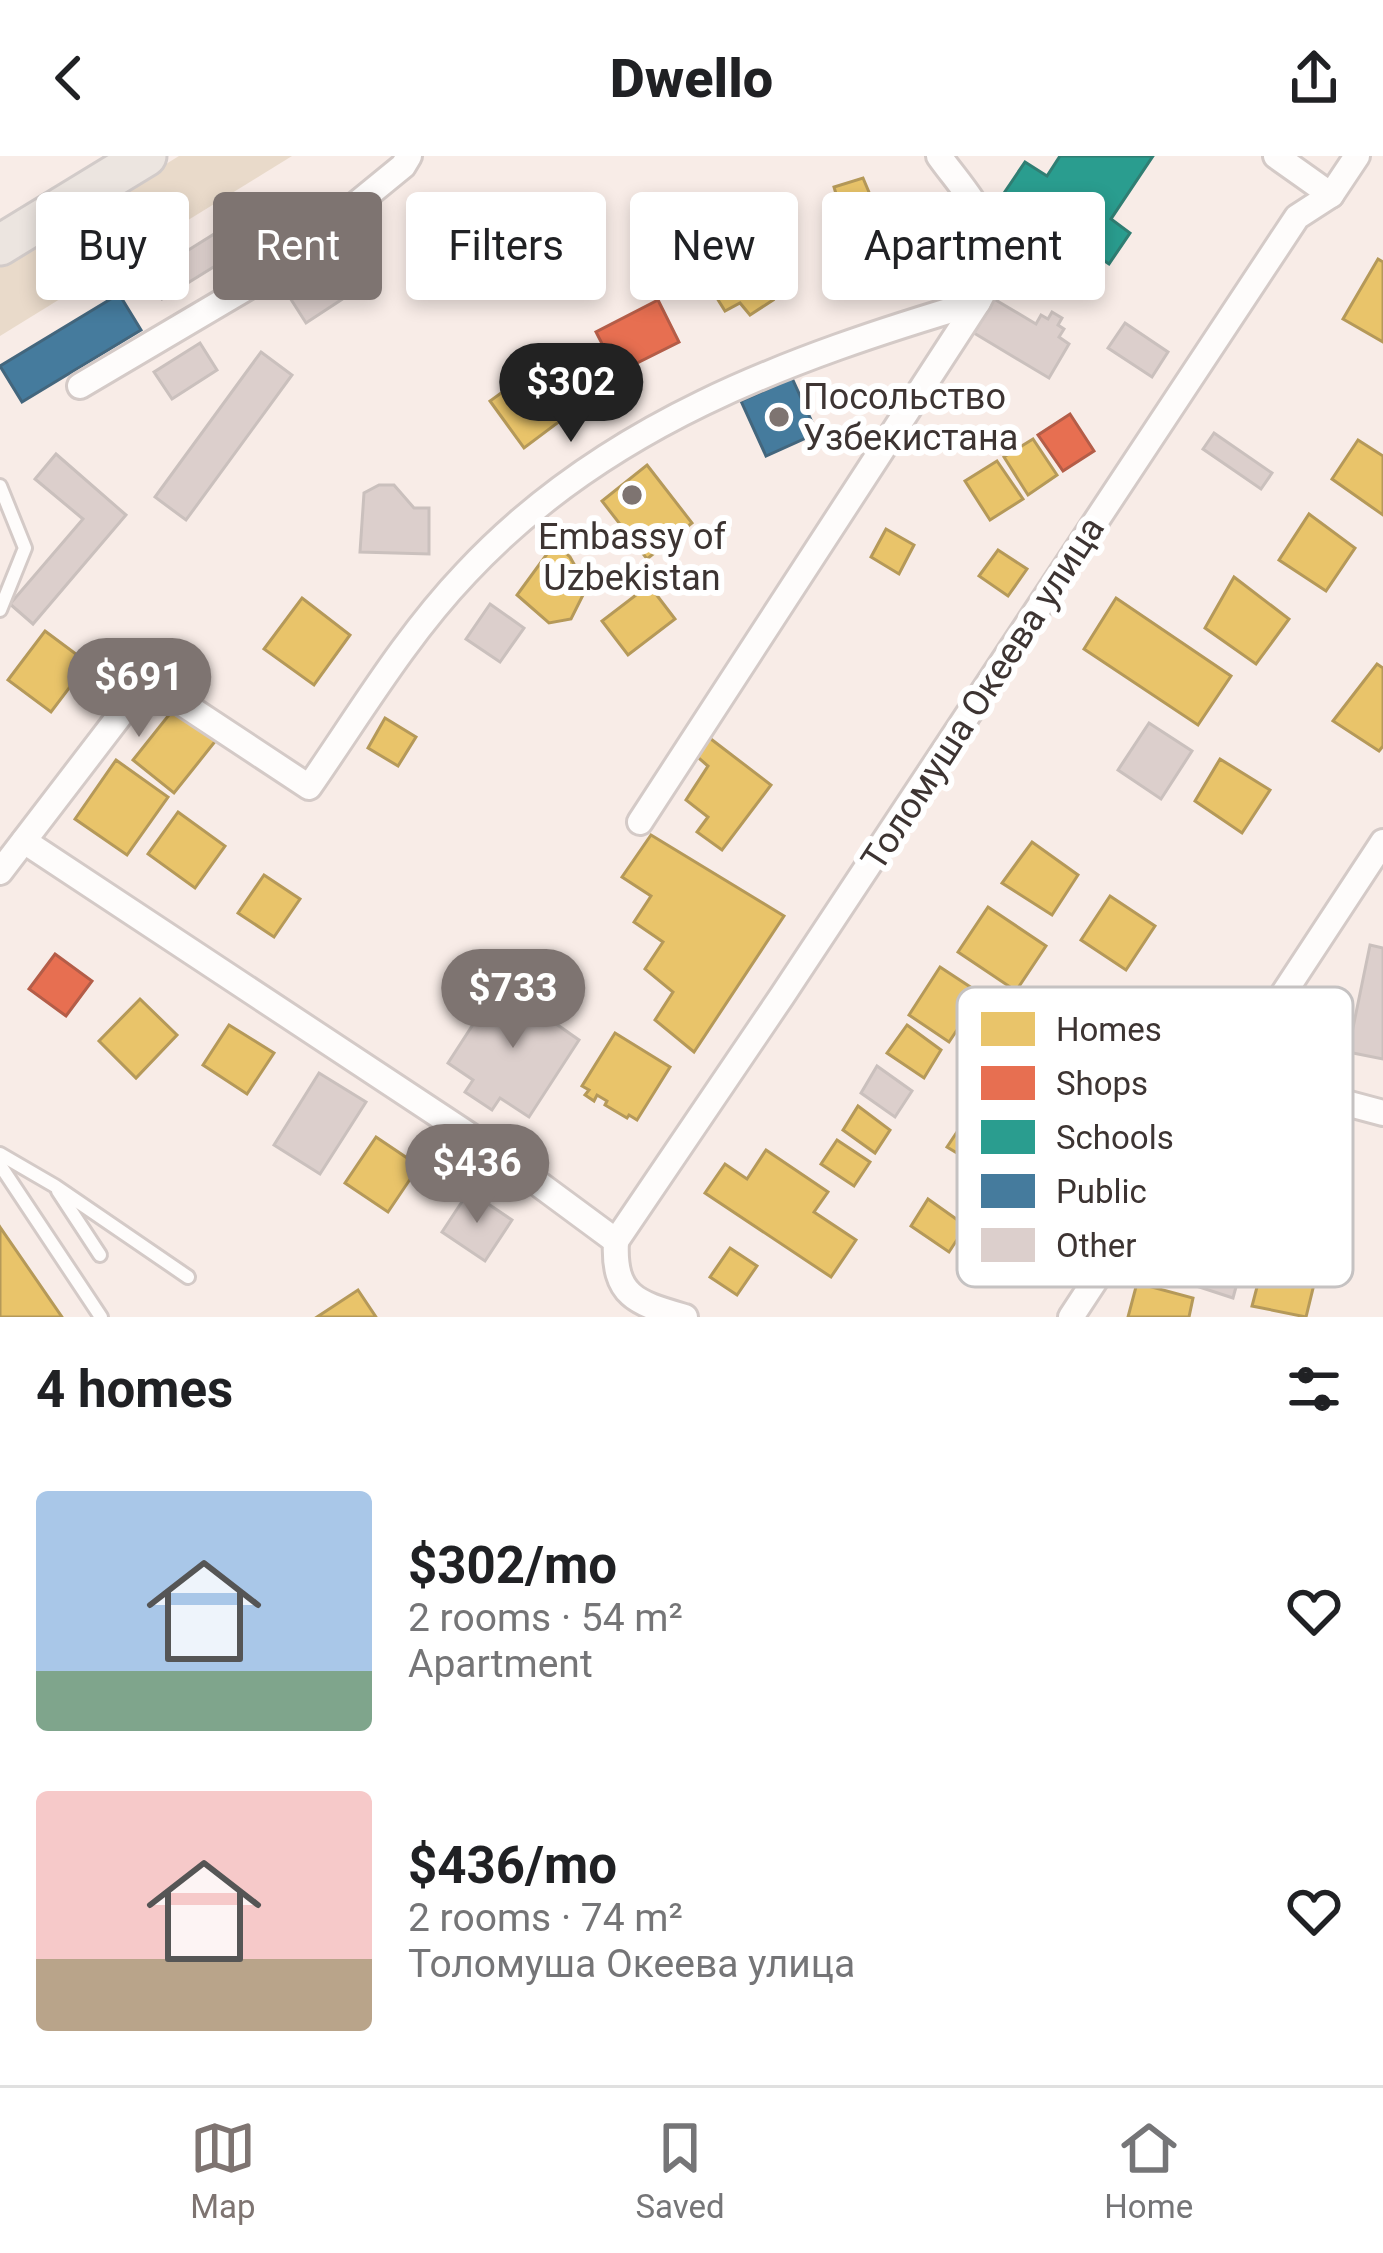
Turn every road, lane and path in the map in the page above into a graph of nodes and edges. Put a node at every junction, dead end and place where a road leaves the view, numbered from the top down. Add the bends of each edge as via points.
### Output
1 (146, 156) edge
2 (409, 156) edge
3 (939, 156) edge
4 (1276, 156) edge
5 (1357, 156) edge
6 (1331, 195) junction
7 (0, 245) edge
8 (977, 302) junction
9 (80, 386) dead end
10 (0, 486) edge
11 (0, 610) edge
12 (640, 822) dead end
13 (24, 841) junction
14 (1383, 842) edge
15 (0, 872) edge
16 (1287, 987) edge
17 (1353, 1105) edge
18 (1383, 1113) edge
19 (0, 1154) edge
20 (0, 1165) edge
21 (55, 1186) junction
22 (616, 1241) junction
23 (100, 1256) dead end
24 (188, 1277) dead end
25 (1090, 1287) edge
26 (101, 1317) edge
27 (685, 1317) edge
28 (1071, 1317) edge

1 - 7 main road
2 - 9 street via 261,279
3 - 8 street via 990,229 991,276
4 - 6 street
5 - 6 street, Толомуша Океева улица
6 - 22 street, Толомуша Океева улица via 1297,217
8 - 12 street
8 - 13 street via 752,378 691,406 563,487 465,573 309,787 147,680
10 - 11 lane via 25,548
13 - 15 street
13 - 22 street
14 - 16 street
17 - 18 street
19 - 21 lane
20 - 26 lane
21 - 23 lane
21 - 24 lane
22 - 27 street via 627,1294
25 - 28 street

